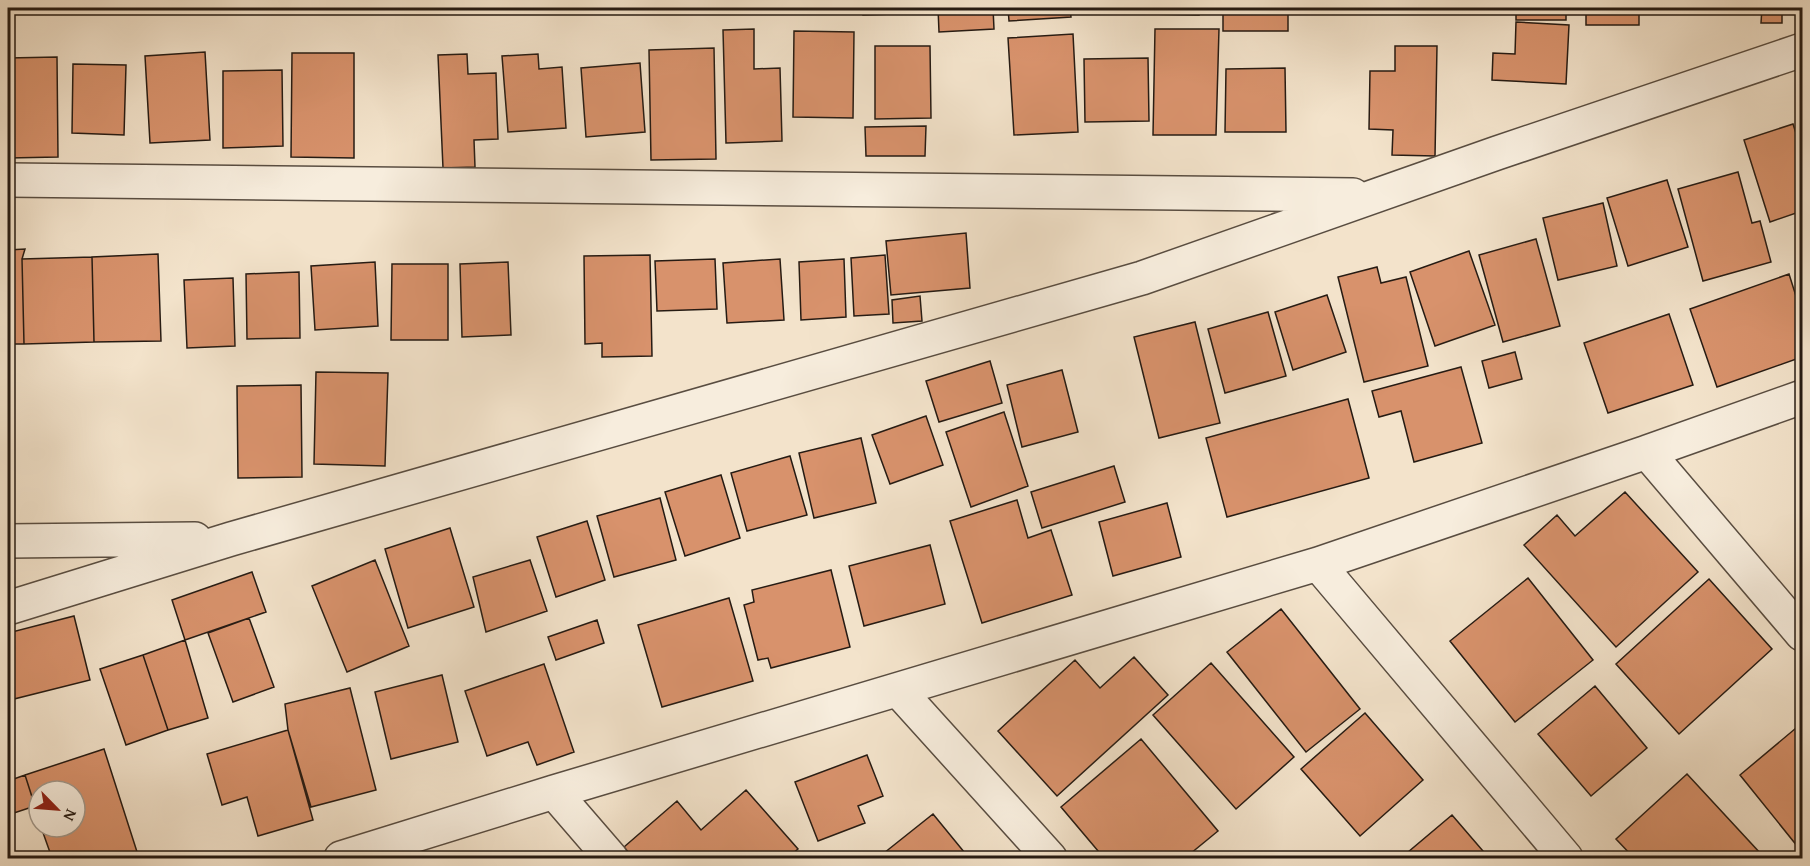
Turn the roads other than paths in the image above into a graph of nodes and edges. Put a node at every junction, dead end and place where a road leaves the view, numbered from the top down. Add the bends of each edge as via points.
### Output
1 (1803, 50) edge
2 (8, 180) edge
3 (1376, 196) junction
4 (1803, 397) edge
5 (1647, 452) junction
6 (231, 539) junction
7 (8, 541) edge
8 (1318, 564) junction
9 (8, 608) edge
10 (1803, 634) edge
11 (898, 691) junction
12 (554, 792) junction
13 (341, 858) edge
14 (611, 858) edge
15 (1050, 858) edge
16 (1566, 858) edge

1 - 3 street
2 - 3 street
3 - 6 street via 1142,278
4 - 5 street
5 - 8 street
5 - 10 street
6 - 7 street
6 - 9 street
8 - 11 street
8 - 16 street
11 - 12 street
11 - 15 street
12 - 13 street
12 - 14 street

